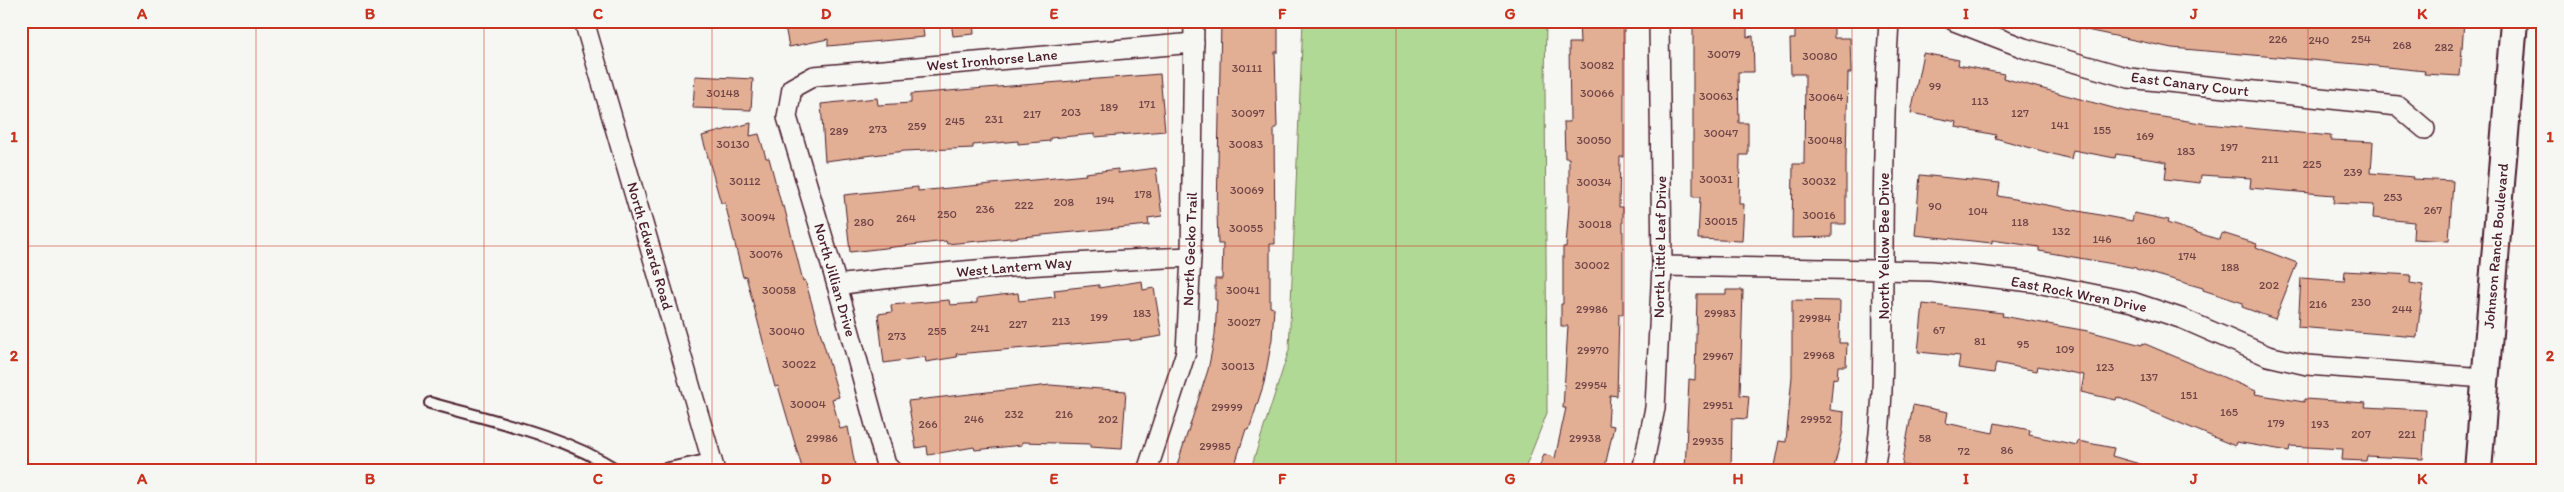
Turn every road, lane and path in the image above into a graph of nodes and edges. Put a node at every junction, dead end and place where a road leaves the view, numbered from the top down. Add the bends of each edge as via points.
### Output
1 (584, 21) edge
2 (1194, 21) edge
3 (1659, 21) edge
4 (1889, 21) edge
5 (1954, 21) edge
6 (2514, 21) edge
7 (1194, 43) junction
8 (792, 88) joint
9 (2425, 129) dead end
10 (1191, 257) junction
11 (1662, 266) junction
12 (1882, 269) junction
13 (838, 285) junction
14 (2485, 378) junction
15 (430, 403) dead end
16 (714, 465) edge
17 (619, 471) edge
18 (655, 471) edge
19 (892, 471) edge
20 (1147, 471) edge
21 (1642, 471) edge
22 (1874, 471) edge
23 (2478, 471) edge

1 - 16 street, North Edwards Road
2 - 7 street, North Gecko Trail
3 - 11 street, North Little Leaf Drive
4 - 12 street, North Yellow Bee Drive via 1884,104
5 - 9 street, East Canary Court via 2024,48 2129,78 2398,106
6 - 14 street, Johnson Ranch Boulevard
7 - 8 street, West Ironhorse Lane via 814,76
7 - 10 street, North Gecko Trail
8 - 13 street, North Jillian Drive via 787,117
10 - 13 street, West Lantern Way via 1073,262
10 - 20 street, North Gecko Trail via 1186,352
11 - 12 street, East Rock Wren Drive
11 - 21 street, North Little Leaf Drive via 1656,408
12 - 14 street, East Rock Wren Drive via 2032,282 2132,302 2183,319 2268,356 2307,365
12 - 22 street, North Yellow Bee Drive via 1884,370 1881,429
13 - 19 street, North Jillian Drive via 886,466
14 - 23 street, Johnson Ranch Boulevard
15 - 17 lane via 542,436 594,455
16 - 18 lane

